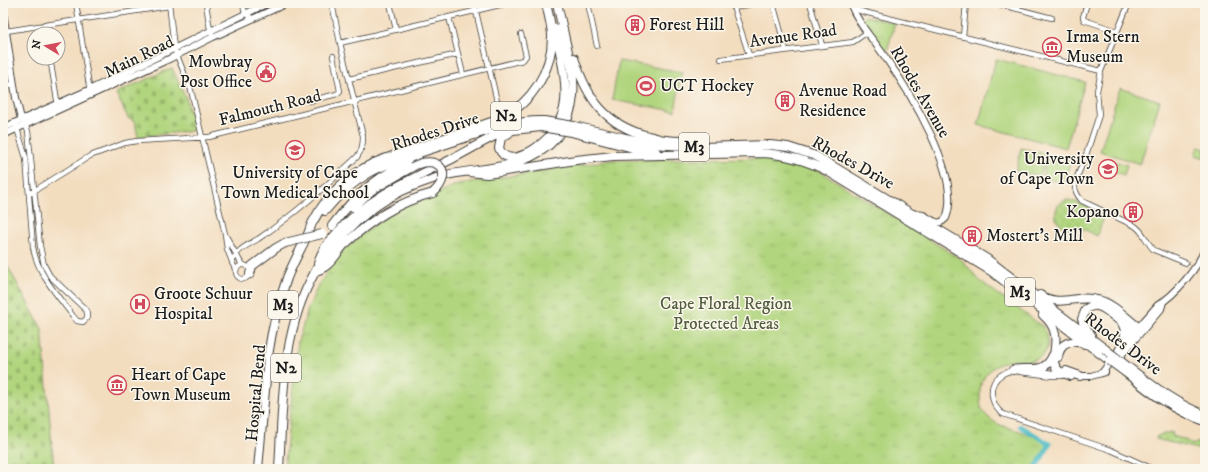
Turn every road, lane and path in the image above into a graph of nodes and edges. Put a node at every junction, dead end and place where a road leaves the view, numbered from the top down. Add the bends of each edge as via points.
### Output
1 (76, 3) edge
2 (206, 3) edge
3 (243, 3) edge
4 (268, 3) edge
5 (287, 3) edge
6 (332, 3) edge
7 (390, 3) edge
8 (474, 3) edge
9 (508, 3) edge
10 (546, 3) edge
11 (550, 3) edge
12 (557, 3) edge
13 (588, 3) edge
14 (732, 3) edge
15 (755, 3) edge
16 (773, 3) edge
17 (810, 3) edge
18 (850, 3) edge
19 (966, 3) edge
20 (995, 3) edge
21 (1087, 3) edge
22 (1128, 3) edge
23 (169, 5) edge
24 (280, 5) edge
25 (262, 6) junction
26 (734, 8) junction
27 (476, 11) junction
28 (853, 11) junction
29 (3, 12) edge
30 (247, 13) junction
31 (265, 13) junction
32 (869, 13) junction
33 (449, 17) junction
34 (252, 18) junction
35 (1052, 18) dead end
36 (857, 19) junction
37 (79, 20) junction
38 (230, 21) junction
39 (4, 24) edge
40 (45, 24) joint
41 (232, 28) junction
42 (396, 30) junction
43 (6, 31) junction
44 (1117, 31) junction
45 (866, 33) junction
46 (212, 34) junction
47 (521, 34) dead end
48 (564, 35) junction
49 (963, 37) junction
50 (340, 43) junction
51 (822, 45) junction
52 (597, 46) dead end
53 (174, 48) junction
54 (786, 50) junction
55 (458, 54) junction
56 (176, 55) junction
57 (749, 55) junction
58 (333, 56) dead end
59 (721, 59) dead end
60 (345, 63) junction
61 (335, 65) junction
62 (51, 66) edge
63 (489, 68) junction
64 (347, 70) junction
65 (1101, 71) junction
66 (337, 72) junction
67 (463, 74) junction
68 (349, 79) junction
69 (14, 84) junction
70 (3, 86) edge
71 (90, 92) junction
72 (354, 100) junction
73 (309, 101) dead end
74 (58, 106) junction
75 (499, 110) dead end
76 (22, 119) junction
77 (15, 122) junction
78 (26, 125) junction
79 (522, 125) junction
80 (3, 128) edge
81 (572, 129) junction
82 (18, 132) junction
83 (3, 135) edge
84 (202, 136) junction
85 (748, 145) junction
86 (461, 154) junction
87 (683, 154) junction
88 (469, 172) junction
89 (32, 193) junction
90 (326, 211) junction
91 (912, 213) junction
92 (332, 226) junction
93 (309, 232) junction
94 (225, 234) junction
95 (322, 234) junction
96 (1205, 248) edge
97 (272, 251) junction
98 (236, 254) junction
99 (232, 263) junction
100 (1186, 263) dead end
101 (244, 265) junction
102 (316, 270) junction
103 (236, 272) junction
104 (250, 274) junction
105 (1012, 283) junction
106 (1163, 302) junction
107 (1118, 319) junction
108 (1136, 330) junction
109 (1095, 346) junction
110 (1119, 350) junction
111 (1054, 352) junction
112 (1127, 370) junction
113 (1012, 371) junction
114 (1102, 373) junction
115 (1071, 376) junction
116 (1080, 376) junction
117 (1205, 415) edge
118 (1205, 421) edge
119 (258, 469) edge
120 (264, 469) edge
121 (279, 469) edge
122 (1153, 469) edge

1 - 37 street
2 - 46 street
3 - 30 street
4 - 25 main road, Main Road
5 - 24 main road, Main Road
6 - 50 street
7 - 42 street
8 - 27 street
9 - 27 street
10 - 93 highway, N2 via 552,33 549,58 544,74 522,104 497,120 384,158 360,170 340,186 328,200
11 - 79 highway via 565,84 564,108 556,126 542,143 514,158 507,157 499,148 501,138
12 - 48 highway, N2
13 - 52 street
14 - 26 street
15 - 26 street
16 - 54 street
17 - 51 street
18 - 28 main road, Rhodes Avenue
19 - 49 street
20 - 35 street
21 - 44 street via 1084,20
22 - 44 street
23 - 37 street
23 - 53 street
24 - 31 main road, Main Road
25 - 30 main road, Main Road
25 - 31 main road
26 - 57 street
27 - 33 street
27 - 63 street
28 - 32 street
28 - 36 main road, Rhodes Avenue
29 - 39 main road
30 - 34 street
30 - 38 main road, Main Road
31 - 34 main road, Main Road
32 - 36 street via 862,14
32 - 49 street
33 - 42 street
33 - 55 street
34 - 41 main road, Main Road
36 - 45 main road, Rhodes Avenue
37 - 40 street
37 - 71 street
38 - 41 main road
38 - 46 main road, Main Road
39 - 43 main road
40 - 43 street
41 - 46 main road, Main Road
42 - 50 street
43 - 69 main road
44 - 65 street
45 - 51 street, Avenue Road via 853,42
45 - 91 main road, Rhodes Avenue via 897,75 933,139 944,169 949,202 947,217 937,223 922,214
46 - 53 main road, Main Road
46 - 56 main road, Main Road
47 - 63 street, Falmouth Road via 525,58
48 - 85 highway via 592,98 619,125 666,140 738,142
48 - 88 highway, N2 via 574,89 570,112 560,133 546,148 530,158
49 - 65 street
50 - 60 street
51 - 54 street, Avenue Road
53 - 56 street
53 - 71 main road, Main Road
54 - 57 street, Avenue Road
55 - 67 street
55 - 68 street
56 - 71 main road, Main Road
56 - 84 street via 191,90
57 - 59 street, Avenue Road
58 - 61 street
60 - 61 street
60 - 64 street
61 - 66 street
62 - 74 street
63 - 67 street, Falmouth Road
63 - 75 street
64 - 66 street
64 - 68 street
65 - 100 street via 1097,92 1099,116 1074,182 1075,191 1088,204 1135,226 1154,250
66 - 73 street via 339,93
67 - 72 street, Falmouth Road
68 - 72 street
69 - 70 street
69 - 76 main road
71 - 74 main road, Main Road
72 - 84 street, Falmouth Road via 209,137
72 - 98 street via 363,136 363,145 357,157 304,206
74 - 76 main road, Main Road
74 - 78 main road, Main Road
76 - 77 main road, Main Road
76 - 78 main road
77 - 80 main road, Main Road
77 - 82 street
78 - 82 main road, Main Road
78 - 89 street
79 - 81 highway, Rhodes Drive / M3, bridge via 542,124
79 - 86 highway
79 - 90 highway, Rhodes Drive / M3 via 511,123 387,164 350,186
79 - 92 highway via 396,168 363,191
81 - 85 highway, Rhodes Drive / M3 via 661,145
81 - 87 highway via 642,150
82 - 83 main road, Main Road
82 - 89 street
84 - 89 street, Falmouth Road via 125,144 90,156
84 - 94 street
85 - 91 highway, Rhodes Drive / M3 via 779,146 816,156
86 - 95 highway via 408,175 381,190 352,211 336,227
86 - 102 highway via 394,188 362,208 326,245 320,254
87 - 88 highway, Rhodes Drive / M3 via 600,157 487,174
87 - 105 highway, Rhodes Drive / M3 via 774,154 811,163
88 - 102 highway, Hospital Bend / N2 via 425,182 400,191 385,200 346,231
89 - 89 street via 46,270 86,310 86,320 80,322 75,319 38,265 33,246
90 - 93 highway
90 - 120 highway, Hospital Bend / M3 via 314,228 281,310 272,362
91 - 105 highway, Rhodes Drive / M3 via 987,260
92 - 95 highway
92 - 102 highway, bridge via 372,190 412,167 423,162 431,162 442,169 442,183 433,193 408,200 387,212 340,248 327,265
93 - 119 highway, Hospital Bend / N2 via 288,278 270,340
94 - 98 street
94 - 99 street
95 - 97 highway, bridge via 285,243
96 - 106 main road via 1191,275
97 - 101 highway via 251,264
97 - 104 highway via 252,266
98 - 99 street
98 - 101 street
99 - 103 street
101 - 103 street via 238,266
101 - 104 street
102 - 121 highway, Hospital Bend / N2 via 299,305 289,340
103 - 104 street via 242,280
105 - 108 highway via 1030,288 1056,302 1088,298 1103,301
105 - 109 highway, Rhodes Drive / M3
105 - 111 highway via 1052,325 1056,338
106 - 108 main road
106 - 114 main road via 1161,309 1139,336 1107,371
107 - 108 highway
107 - 109 highway via 1099,306 1086,309 1082,322
107 - 110 highway via 1125,332
108 - 110 main road
109 - 112 highway, Rhodes Drive / M3, bridge
109 - 116 highway via 1073,341 1064,344 1060,349 1058,359 1061,367
110 - 114 main road
111 - 113 highway via 1043,368 1021,368
111 - 115 highway via 1057,368
112 - 117 highway, Rhodes Drive / M3 via 1169,397
112 - 118 highway, Rhodes Drive / M3 via 1170,405
113 - 115 street
113 - 122 street via 1001,375 992,390 995,407 1003,414 1111,450
114 - 116 main road
115 - 116 main road

